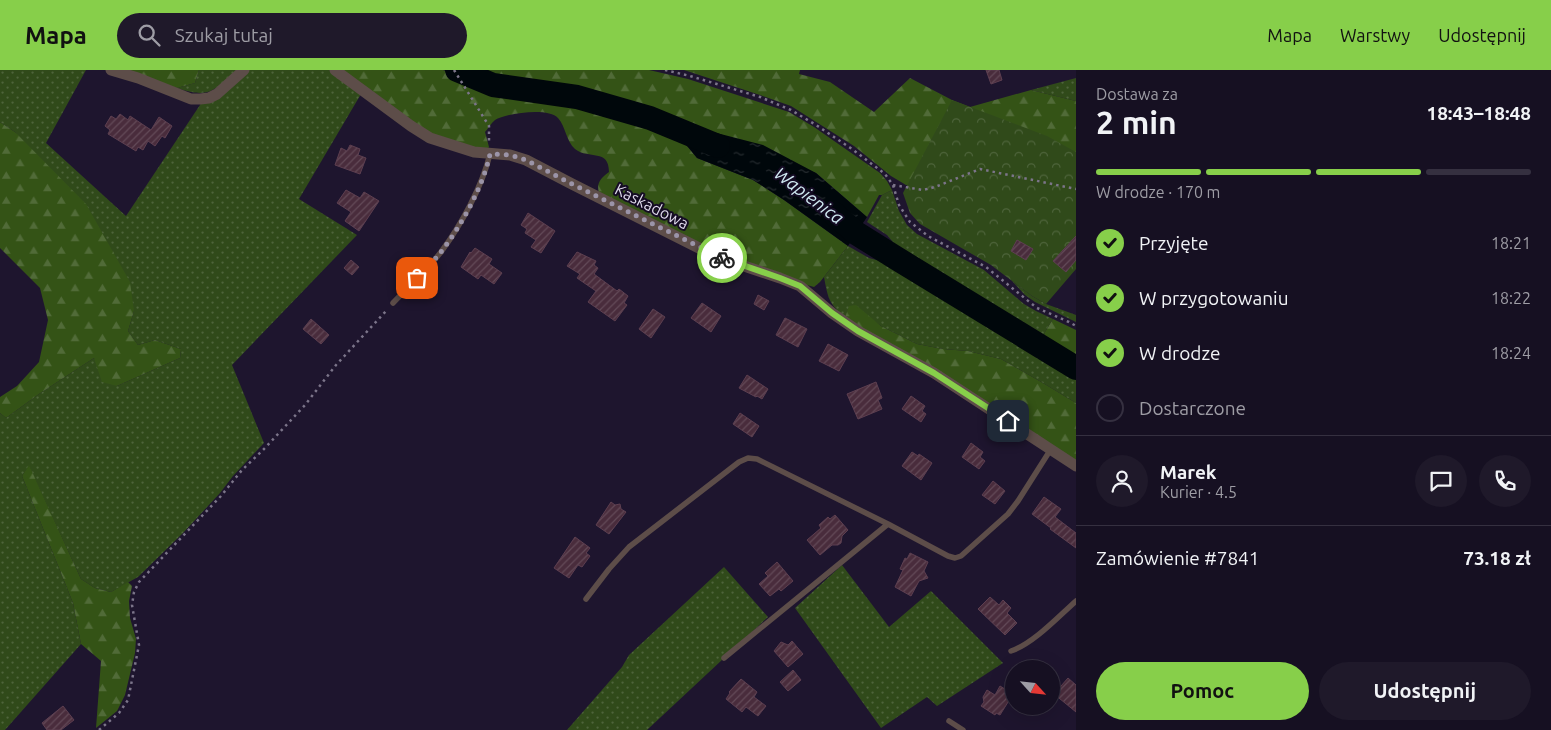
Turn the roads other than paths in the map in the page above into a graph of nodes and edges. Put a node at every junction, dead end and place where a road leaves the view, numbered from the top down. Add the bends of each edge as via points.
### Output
1 (111, 70) edge
2 (244, 70) edge
3 (335, 70) edge
4 (490, 154) junction
5 (393, 303) road end
6 (1051, 449) junction
7 (1076, 466) edge
8 (888, 524) junction
9 (586, 599) dead end
10 (1076, 601) edge
11 (1012, 651) dead end
12 (724, 658) dead end
13 (949, 722) dead end
14 (963, 730) edge

1 - 2 street via 200,99 217,94
3 - 4 street, Kaskadowa via 430,138 450,146
4 - 5 lane via 478,188 458,226 440,252
4 - 6 street, Kaskadowa via 526,160 703,250 792,282 858,331 934,373
6 - 7 street, Kaskadowa
6 - 8 lane via 1008,514 961,556 948,556
8 - 9 lane via 757,459 748,458 629,547
8 - 12 lane
10 - 11 lane via 1030,641
13 - 14 lane

